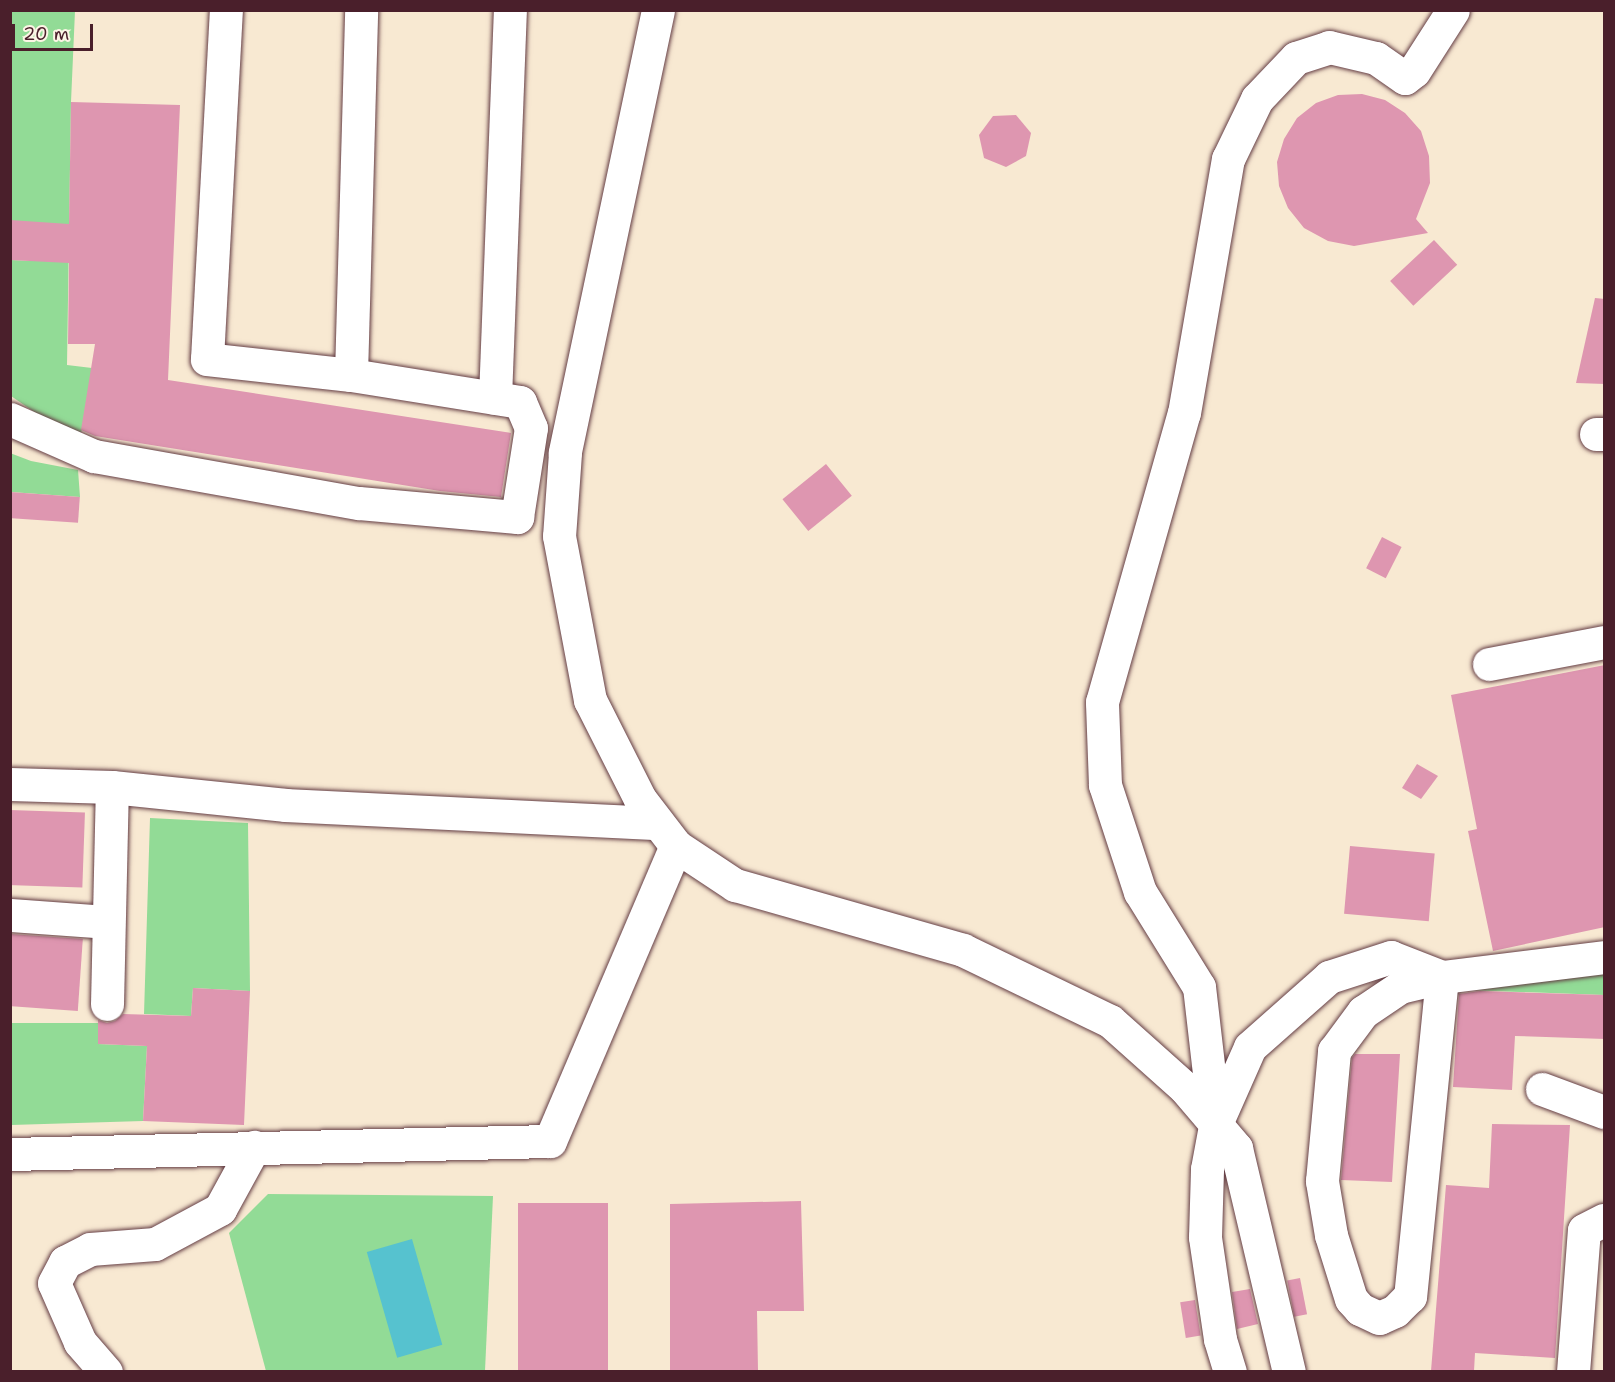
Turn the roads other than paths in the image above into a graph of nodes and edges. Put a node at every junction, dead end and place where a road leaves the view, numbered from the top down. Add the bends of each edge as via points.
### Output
1 (226, 10) edge
2 (361, 10) edge
3 (510, 10) edge
4 (658, 10) edge
5 (1453, 10) edge
6 (351, 375) junction
7 (495, 398) junction
8 (10, 419) edge
9 (1605, 642) edge
10 (1489, 664) dead end
11 (10, 784) edge
12 (112, 787) junction
13 (667, 834) junction
14 (10, 915) edge
15 (107, 922) junction
16 (1605, 957) edge
17 (1442, 977) junction
18 (107, 1004) dead end
19 (1542, 1089) dead end
20 (1605, 1112) edge
21 (1215, 1126) junction
22 (254, 1147) junction
23 (10, 1154) edge
24 (1605, 1220) edge
25 (106, 1371) edge
26 (1230, 1371) edge
27 (1290, 1371) edge
28 (1573, 1371) edge

1 - 6 street via 207,359
2 - 6 street
3 - 7 street
4 - 13 street via 565,453 559,536 590,700 640,800
5 - 21 street via 1414,71 1405,78 1376,58 1329,47 1296,58 1257,99 1228,159 1184,413 1102,702 1105,785 1140,892 1199,987
6 - 7 street
7 - 8 street via 520,402 531,428 517,517 358,503 94,456
9 - 10 street
11 - 12 street
12 - 13 street
12 - 15 street
13 - 21 street via 735,885 963,950 1110,1021 1185,1088
13 - 22 street via 550,1141
14 - 15 street
15 - 18 street
16 - 17 street
17 - 17 street via 1410,1296 1395,1311 1378,1318 1351,1299 1331,1235 1322,1181 1334,1052 1363,1012 1400,987
17 - 21 street via 1391,957 1329,977 1250,1047
19 - 20 street
21 - 26 street via 1208,1169 1205,1237 1220,1339
21 - 27 street via 1236,1148
22 - 23 street
22 - 25 street via 220,1209 155,1244 90,1249 65,1262 54,1283 80,1342
24 - 28 street via 1584,1230

